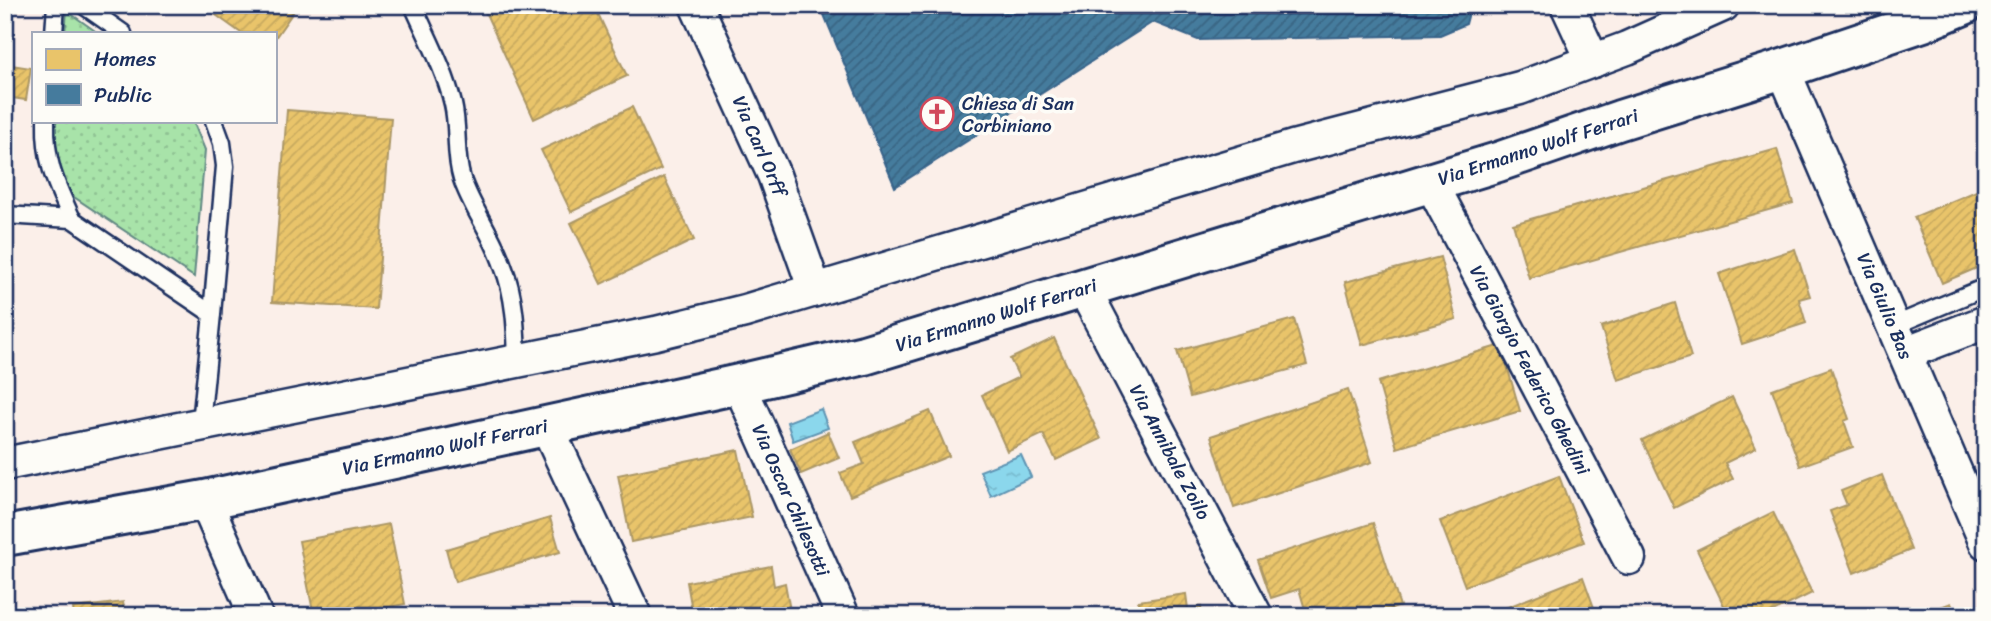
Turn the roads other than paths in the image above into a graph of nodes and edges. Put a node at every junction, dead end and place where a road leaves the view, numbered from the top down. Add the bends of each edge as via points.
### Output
1 (56, 5) edge
2 (83, 5) edge
3 (413, 5) edge
4 (696, 5) edge
5 (1567, 5) edge
6 (1723, 5) edge
7 (1964, 5) edge
8 (1919, 13) edge
9 (54, 32) edge
10 (122, 32) edge
11 (1593, 61) junction
12 (1783, 69) junction
13 (46, 122) edge
14 (214, 122) edge
15 (1430, 181) junction
16 (5, 215) edge
17 (72, 219) junction
18 (1986, 287) edge
19 (1084, 289) junction
20 (815, 290) junction
21 (212, 314) junction
22 (1986, 322) edge
23 (1899, 340) junction
24 (517, 360) junction
25 (739, 384) junction
26 (201, 424) junction
27 (547, 425) junction
28 (5, 464) edge
29 (205, 500) junction
30 (5, 536) edge
31 (1986, 543) edge
32 (1629, 558) dead end
33 (256, 616) edge
34 (635, 616) edge
35 (843, 616) edge
36 (1256, 616) edge

1 - 9 lane
2 - 10 lane
3 - 24 lane via 451,97 462,178 508,279
4 - 20 street, Via Carl Orff via 774,175
5 - 11 street
6 - 11 street
7 - 8 street, Via Ermanno Wolf Ferrari
8 - 12 street, Via Ermanno Wolf Ferrari
11 - 20 street via 1520,88 1293,147
12 - 15 street, Via Ermanno Wolf Ferrari
12 - 23 street, Via Giulio Bas
13 - 17 lane via 50,168
14 - 21 lane via 225,166
15 - 19 street, Via Ermanno Wolf Ferrari
15 - 32 street, Via Giorgio Federico Ghedini
16 - 17 lane
17 - 21 lane
18 - 23 lane
19 - 25 street, Via Ermanno Wolf Ferrari via 864,355
19 - 36 street, Via Annibale Zoilo
20 - 24 street via 685,326
21 - 26 lane
22 - 23 street
23 - 31 street, Via Giulio Bas
24 - 26 street
25 - 27 street, Via Ermanno Wolf Ferrari
25 - 35 street, Via Oscar Chilesotti
26 - 28 street
27 - 29 street, Via Ermanno Wolf Ferrari
27 - 34 street
29 - 30 street, Via Ermanno Wolf Ferrari
29 - 33 street

